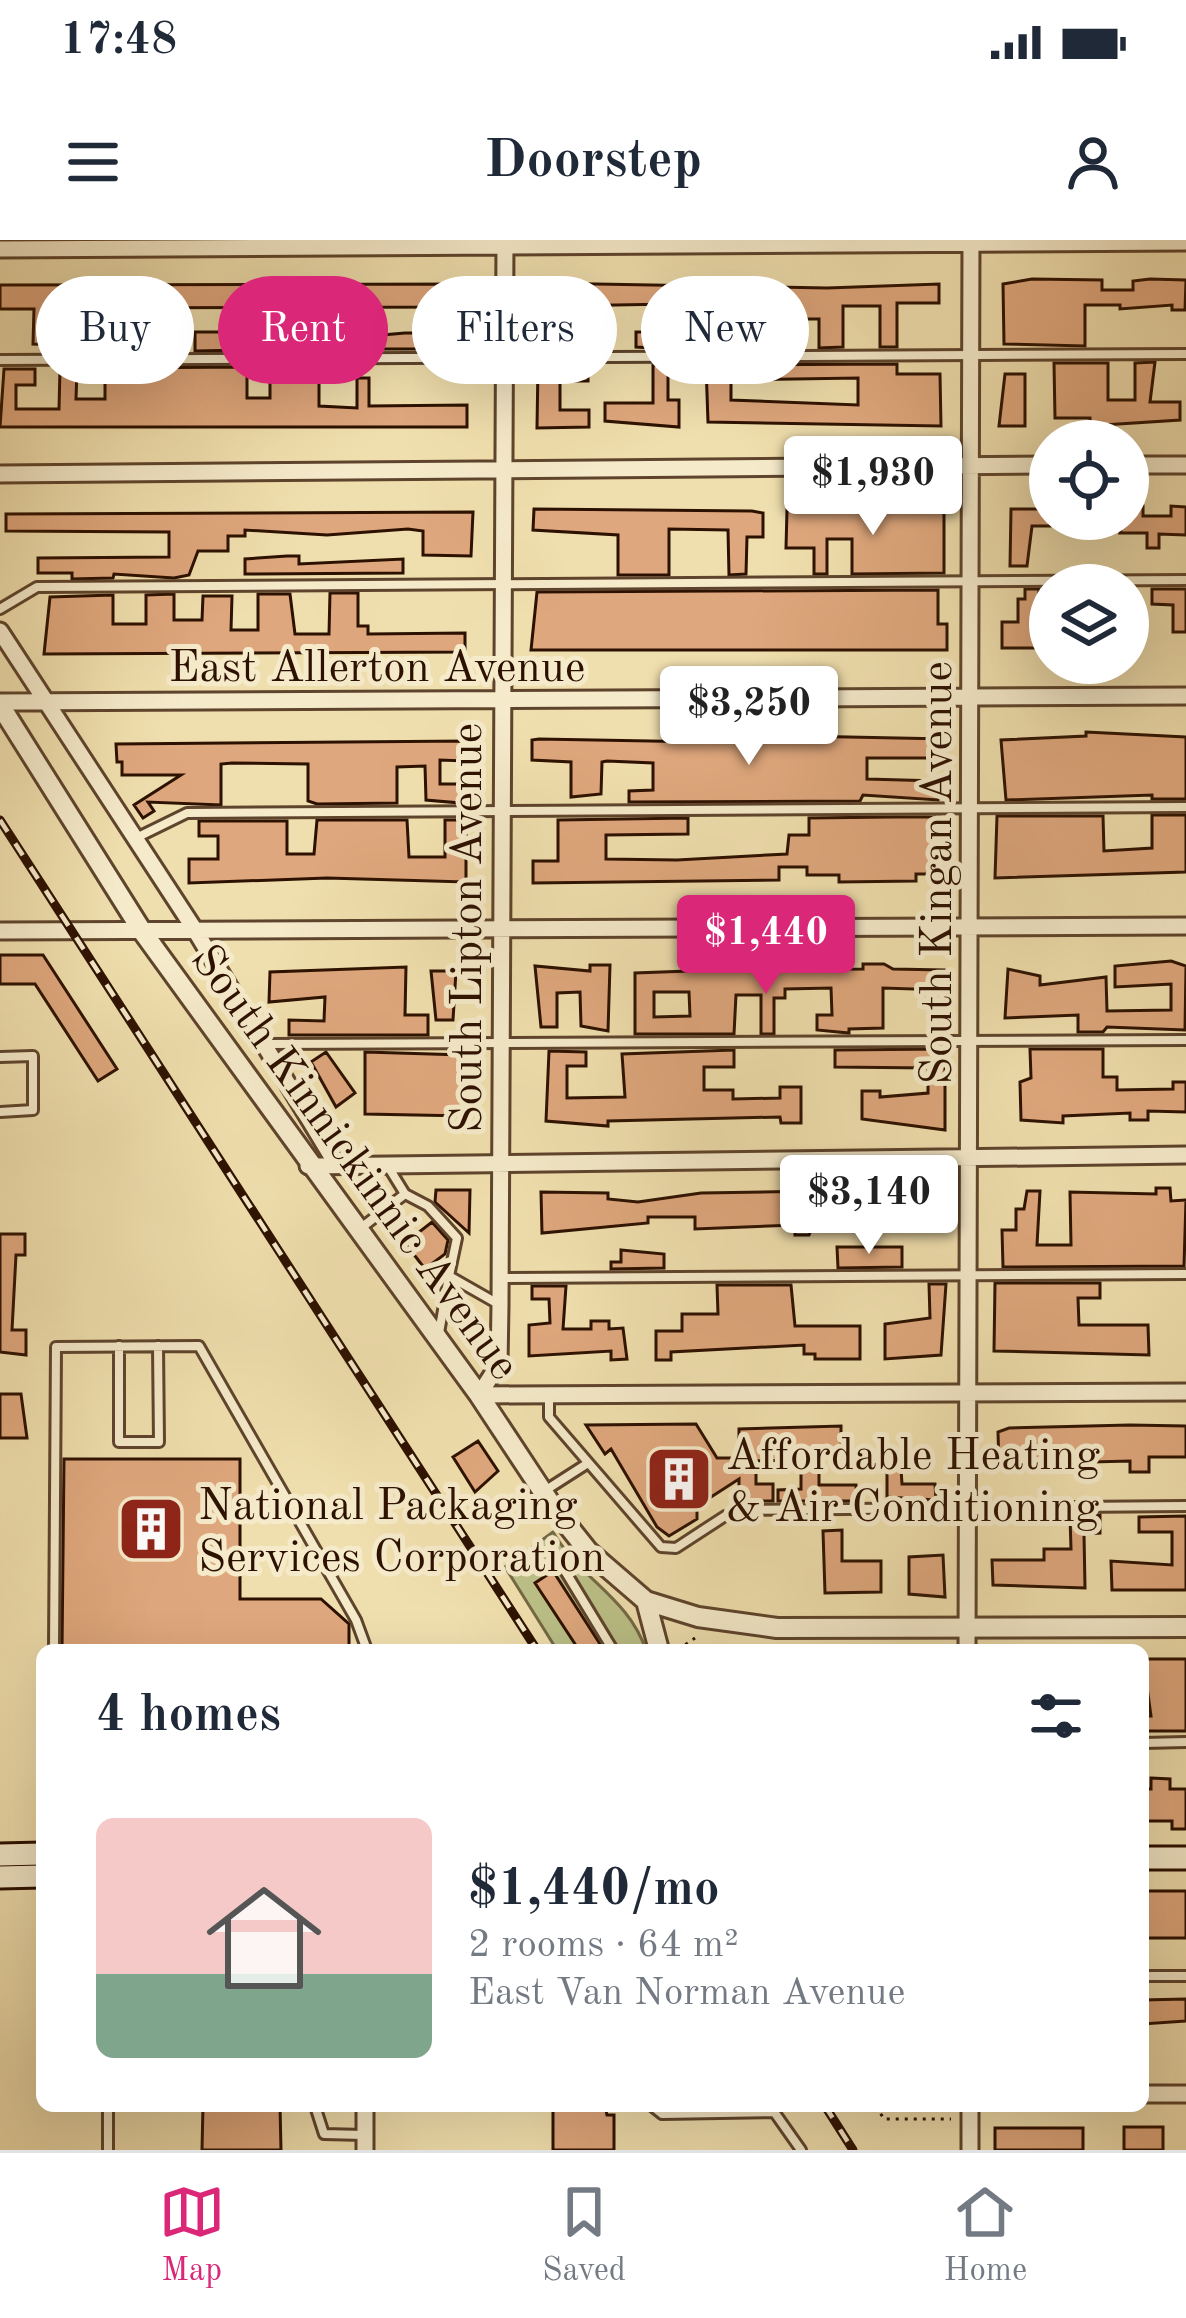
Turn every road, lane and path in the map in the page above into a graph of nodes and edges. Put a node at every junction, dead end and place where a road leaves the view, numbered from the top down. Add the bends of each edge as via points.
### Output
1 (971, 242) edge
2 (1186, 242) edge
3 (505, 243) edge
4 (0, 249) edge
5 (504, 276) edge
6 (1186, 354) edge
7 (972, 356) junction
8 (617, 358) edge
9 (412, 359) edge
10 (0, 360) edge
11 (503, 384) edge
12 (1029, 465) edge
13 (1149, 465) edge
14 (1186, 465) edge
15 (971, 466) junction
16 (501, 472) junction
17 (0, 474) edge
18 (1186, 580) edge
19 (972, 581) junction
20 (502, 584) junction
21 (0, 609) edge
22 (0, 631) edge
23 (1186, 696) edge
24 (972, 697) junction
25 (46, 701) junction
26 (502, 701) junction
27 (0, 704) edge
28 (1186, 807) edge
29 (971, 808) junction
30 (501, 812) junction
31 (135, 839) junction
32 (1186, 926) edge
33 (970, 927) junction
34 (500, 929) junction
35 (195, 930) junction
36 (0, 931) edge
37 (142, 931) junction
38 (970, 1040) junction
39 (1186, 1040) edge
40 (266, 1044) junction
41 (500, 1045) junction
42 (0, 1057) edge
43 (0, 1112) edge
44 (1186, 1155) edge
45 (970, 1157) junction
46 (500, 1161) junction
47 (334, 1162) junction
48 (385, 1162) junction
49 (308, 1166) junction
50 (406, 1194) junction
51 (356, 1231) junction
52 (1186, 1274) edge
53 (448, 1276) junction
54 (969, 1276) junction
55 (500, 1278) junction
56 (500, 1305) junction
57 (438, 1340) junction
58 (119, 1346) junction
59 (158, 1346) junction
60 (1186, 1392) edge
61 (968, 1393) junction
62 (478, 1395) junction
63 (549, 1395) junction
64 (585, 1465) junction
65 (543, 1492) junction
66 (1186, 1507) edge
67 (968, 1508) junction
68 (583, 1544) junction
69 (646, 1601) junction
70 (1186, 1627) edge
71 (968, 1628) junction
72 (695, 1638) dead end
73 (54, 1644) edge
74 (365, 1644) edge
75 (609, 1644) edge
76 (657, 1644) edge
77 (687, 1644) edge
78 (967, 1644) edge
79 (1186, 1742) edge
80 (1149, 1743) edge
81 (36, 1854) edge
82 (0, 1855) edge
83 (1149, 1858) edge
84 (1186, 1858) edge
85 (36, 1876) edge
86 (0, 1877) edge
87 (1149, 1976) edge
88 (1186, 1976) edge
89 (1186, 2093) edge
90 (1149, 2094) edge
91 (108, 2112) edge
92 (318, 2112) edge
93 (365, 2112) edge
94 (660, 2112) edge
95 (706, 2112) edge
96 (774, 2112) edge
97 (880, 2112) edge
98 (970, 2112) edge
99 (951, 2119) dead end
100 (365, 2143) edge
101 (108, 2150) edge
102 (801, 2150) edge
103 (970, 2150) edge

1 - 2 street
1 - 3 street
1 - 7 street, South Kingan Avenue
3 - 4 street
3 - 5 street, South Lipton Avenue
6 - 7 lane
7 - 8 lane
7 - 15 street, South Kingan Avenue
9 - 10 lane
11 - 16 street, South Lipton Avenue
12 - 15 street
13 - 14 street
15 - 16 street
15 - 19 street, South Kingan Avenue
16 - 17 street
16 - 20 street, South Lipton Avenue
18 - 19 lane
19 - 20 lane
19 - 24 street, South Kingan Avenue
20 - 21 lane via 37,587
20 - 26 street, South Lipton Avenue
22 - 25 street, South Kinnickinnic Avenue
23 - 24 street, East Allerton Avenue
24 - 26 street, East Allerton Avenue
24 - 29 street, South Kingan Avenue
25 - 26 street, East Allerton Avenue
25 - 27 street, East Allerton Avenue
25 - 31 street, South Kinnickinnic Avenue
26 - 30 street, South Lipton Avenue
27 - 37 street, South Kinnickinnic Avenue
28 - 29 lane
29 - 30 lane
29 - 33 street, South Kingan Avenue
30 - 31 lane via 187,813
30 - 34 street, South Lipton Avenue
31 - 35 street, South Kinnickinnic Avenue
32 - 33 street
33 - 34 street
33 - 38 street, South Kingan Avenue
34 - 35 street
34 - 41 street, South Lipton Avenue
35 - 37 street
35 - 40 street, South Kinnickinnic Avenue
36 - 37 street
37 - 49 street, South Kinnickinnic Avenue
38 - 39 lane
38 - 41 lane
38 - 45 street, South Kingan Avenue
40 - 41 lane
40 - 47 street, South Kinnickinnic Avenue
41 - 46 street, South Lipton Avenue
42 - 43 lane via 33,1056 33,1110
44 - 45 street
45 - 46 street
45 - 54 street, South Kingan Avenue
46 - 48 street
46 - 55 street, South Lipton Avenue
47 - 48 street
47 - 49 street
48 - 50 lane
49 - 51 street, South Kinnickinnic Avenue
50 - 51 lane
50 - 53 lane via 457,1238
51 - 57 street, South Kinnickinnic Avenue
52 - 54 lane
53 - 56 lane
53 - 57 lane
54 - 55 lane
54 - 61 street, South Kingan Avenue
55 - 56 street, South Lipton Avenue
56 - 62 street, South Lipton Avenue via 499,1364
57 - 62 street, South Kinnickinnic Avenue
58 - 59 lane
58 - 59 lane via 119,1442 159,1442
58 - 73 lane via 56,1347
59 - 74 lane via 199,1346
60 - 61 street
61 - 63 street
61 - 67 street, South Kingan Avenue
62 - 63 street
62 - 65 street, South Kinnickinnic Avenue
63 - 64 lane via 549,1417
64 - 65 lane
64 - 67 lane via 661,1547 676,1548 729,1513
65 - 68 street, South Kinnickinnic Avenue
66 - 67 lane
67 - 71 street, South Kingan Avenue
68 - 69 street, South Kinnickinnic Avenue
68 - 75 lane via 559,1562
69 - 71 street via 777,1628
69 - 76 street
70 - 71 street
71 - 78 street, South Kingan Avenue
72 - 77 path
79 - 80 lane
81 - 82 main road
83 - 84 main road
85 - 86 main road
87 - 88 lane
89 - 90 street
91 - 101 lane
92 - 100 lane via 325,2134
93 - 100 street
94 - 95 lane
96 - 102 lane
97 - 99 path via 884,2119
98 - 103 street

